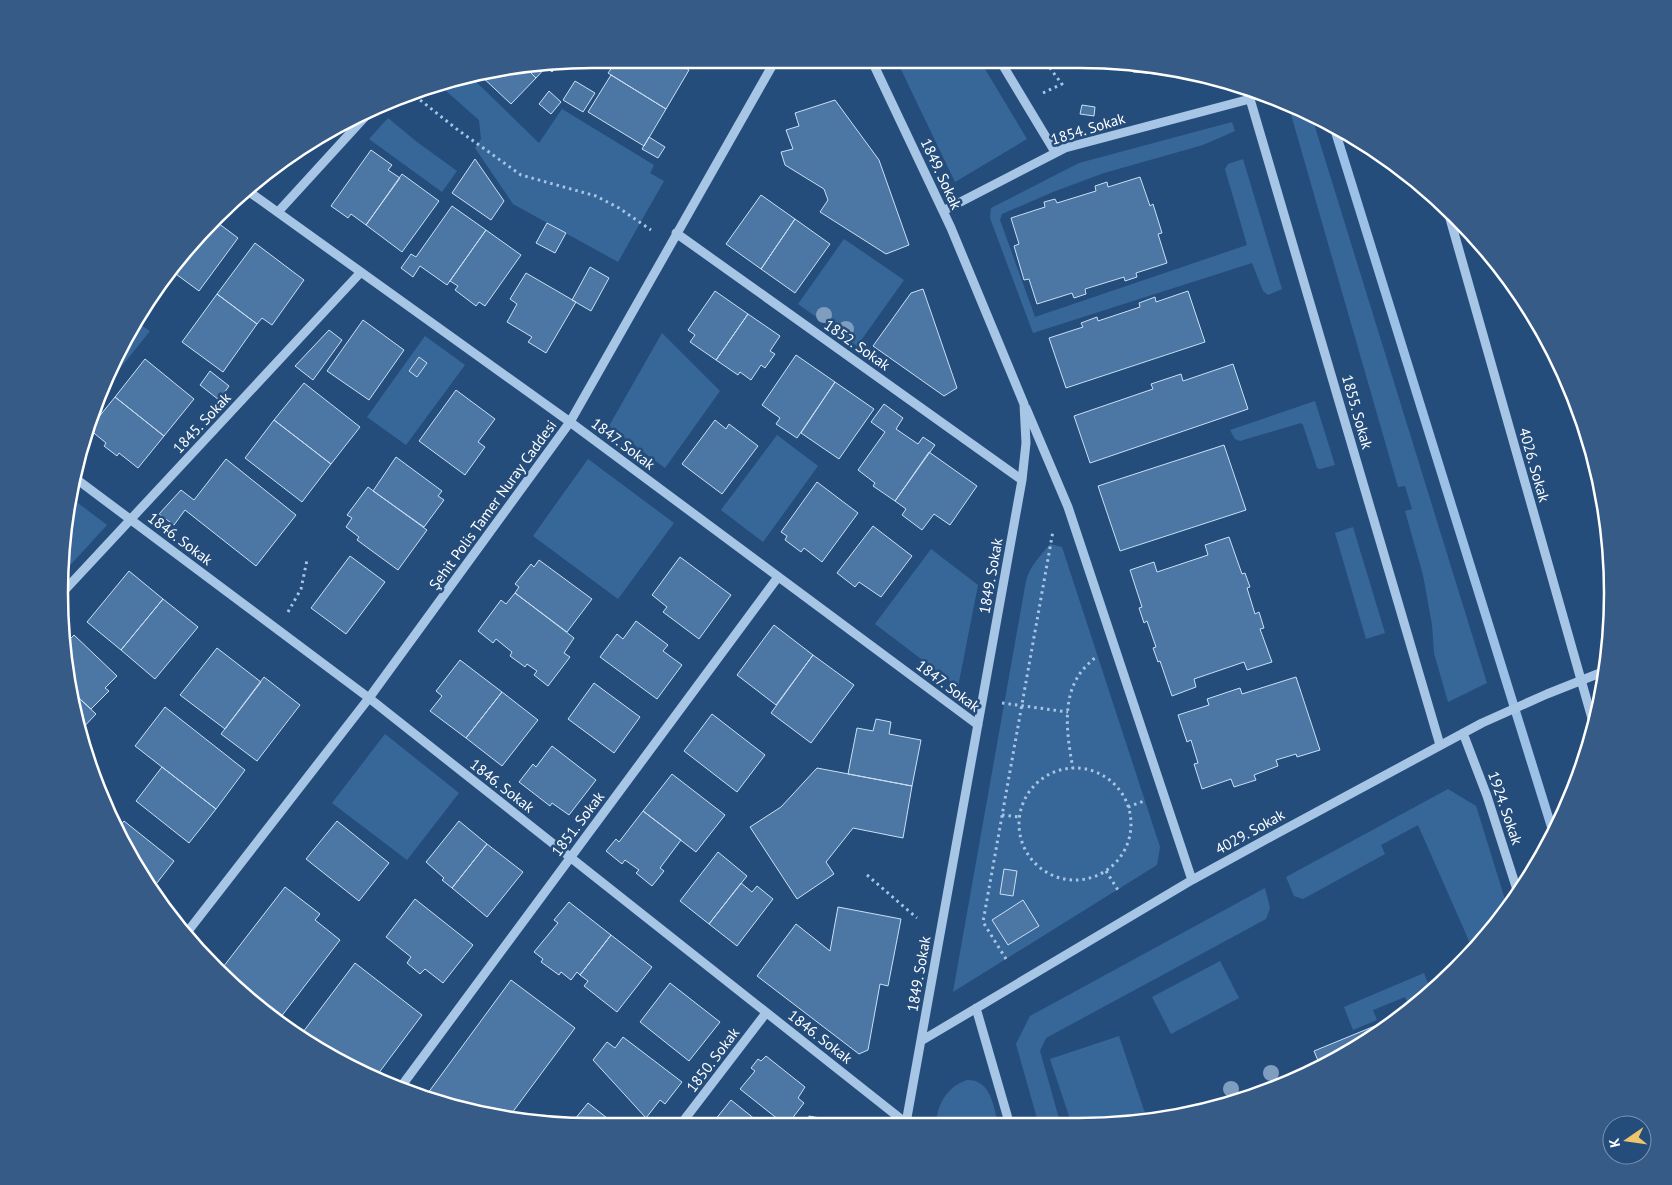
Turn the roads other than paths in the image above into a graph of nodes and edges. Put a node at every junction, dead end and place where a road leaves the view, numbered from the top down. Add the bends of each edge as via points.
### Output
1 (771, 68) edge
2 (875, 68) edge
3 (1005, 68) edge
4 (1249, 96) edge
5 (1250, 99) junction
6 (360, 122) edge
7 (1055, 152) junction
8 (252, 193) edge
9 (943, 211) junction
10 (278, 212) junction
11 (1451, 221) edge
12 (676, 233) junction
13 (361, 272) junction
14 (1024, 404) junction
15 (570, 422) junction
16 (1022, 480) junction
17 (80, 482) edge
18 (131, 519) junction
19 (778, 577) junction
20 (68, 586) edge
21 (1598, 674) edge
22 (1580, 680) junction
23 (369, 698) junction
24 (1590, 713) edge
25 (978, 725) junction
26 (1463, 733) junction
27 (1440, 745) junction
28 (571, 858) junction
29 (1192, 880) junction
30 (1515, 885) edge
31 (190, 929) edge
32 (976, 1008) junction
33 (766, 1013) junction
34 (921, 1041) junction
35 (404, 1083) edge
36 (686, 1118) edge
37 (900, 1118) edge
38 (907, 1118) edge
39 (1008, 1118) edge

1 - 12 street, Şehit Polis Tamer Nuray Caddesi
2 - 9 street, 1849. Sokak
3 - 7 street
4 - 5 street, 1855. Sokak
5 - 7 street, 1854. Sokak
5 - 27 street, 1855. Sokak
6 - 10 street
7 - 9 street, 1854. Sokak
8 - 10 street, 1847. Sokak
9 - 14 street, 1849. Sokak
10 - 13 street, 1847. Sokak
11 - 22 street, 4026. Sokak
12 - 15 street, Şehit Polis Tamer Nuray Caddesi
12 - 16 street, 1852. Sokak
13 - 15 street, 1847. Sokak
13 - 18 street, 1845. Sokak
14 - 16 street, 1849. Sokak via 1026,442
14 - 29 street via 1068,507
15 - 19 street, 1847. Sokak
15 - 23 street, Şehit Polis Tamer Nuray Caddesi
16 - 25 street, 1849. Sokak
17 - 18 street, 1846. Sokak
18 - 20 street, 1845. Sokak
18 - 23 street, 1846. Sokak
19 - 25 street, 1847. Sokak
19 - 28 street, 1851. Sokak
21 - 22 street, 4029. Sokak
22 - 24 street, 4026. Sokak
22 - 26 street, 4029. Sokak
23 - 28 street, 1846. Sokak
23 - 31 street, Şehit Polis Tamer Nuray Caddesi
25 - 34 street, 1849. Sokak
26 - 27 street, 4029. Sokak
26 - 30 street, 1924. Sokak
27 - 29 street, 4029. Sokak
28 - 33 street, 1846. Sokak
28 - 35 street, 1851. Sokak
29 - 32 street, 4029. Sokak
32 - 34 street, 4029. Sokak
32 - 39 street
33 - 36 street, 1850. Sokak
33 - 37 street, 1846. Sokak
34 - 38 street, 1849. Sokak

